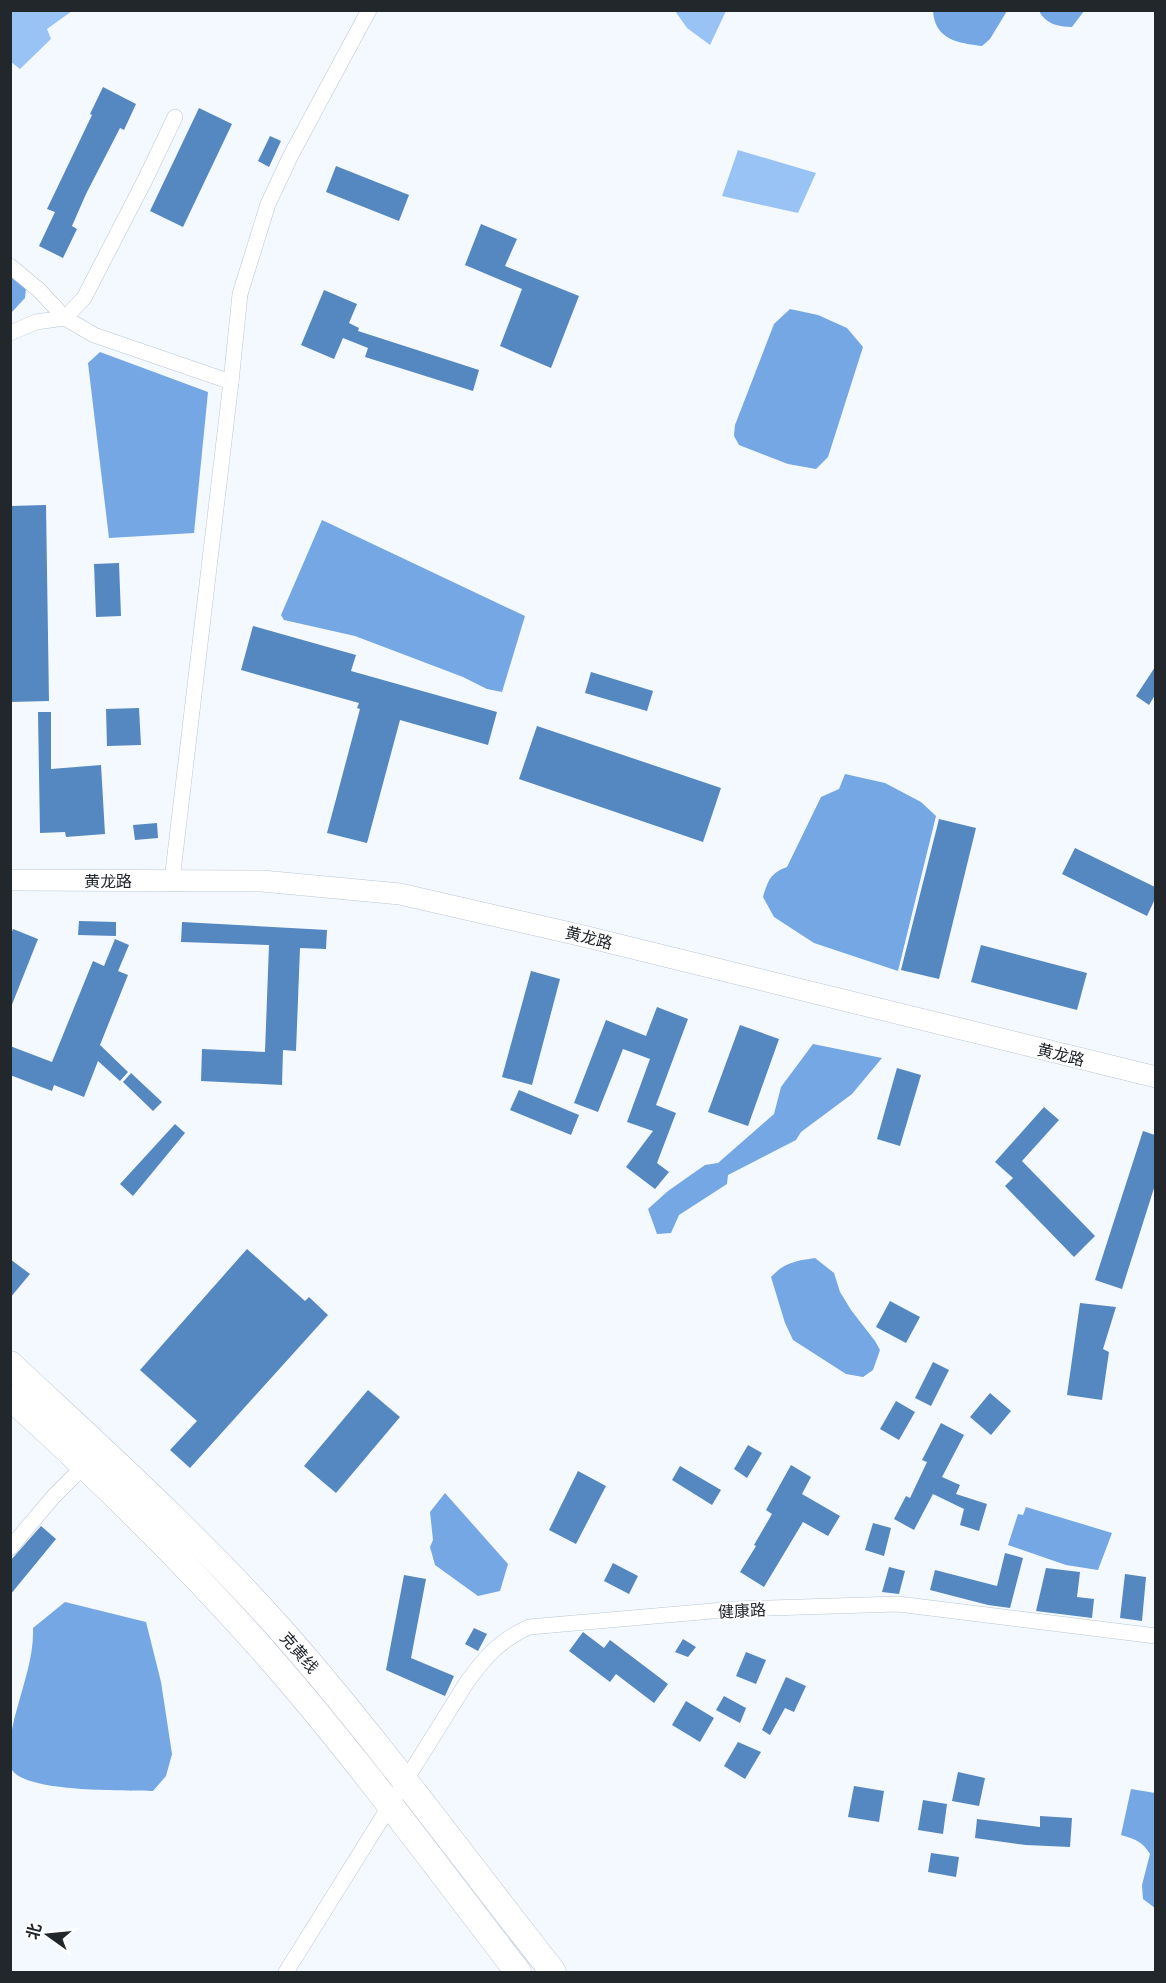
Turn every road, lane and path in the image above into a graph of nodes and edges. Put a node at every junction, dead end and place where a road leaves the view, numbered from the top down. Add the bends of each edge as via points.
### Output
1 (369, 10) edge
2 (175, 117) dead end
3 (10, 266) edge
4 (65, 318) junction
5 (10, 333) edge
6 (231, 382) junction
7 (10, 880) edge
8 (172, 880) junction
9 (1155, 1077) edge
10 (10, 1364) edge
11 (10, 1397) edge
12 (85, 1465) junction
13 (10, 1548) edge
14 (1155, 1636) edge
15 (404, 1782) junction
16 (389, 1806) junction
17 (286, 1972) edge
18 (518, 1972) edge
19 (553, 1972) edge

1 - 6 street via 266,210 240,294
2 - 4 street via 84,298
3 - 4 street
4 - 5 street via 36,322
4 - 6 street via 94,335
6 - 8 street
7 - 8 main road, 黄龙路
8 - 9 main road, 黄龙路 via 261,881 400,894
10 - 15 highway, 克黄线 via 228,1572 349,1710
11 - 12 highway, 克黄线
12 - 13 street
12 - 16 highway, 克黄线 via 269,1658
14 - 15 street, 健康路 via 898,1604 735,1609 529,1627 510,1636 484,1658
15 - 16 street, 健康路
15 - 19 highway, 克黄线
16 - 17 street, 健康路
16 - 18 highway, 克黄线

